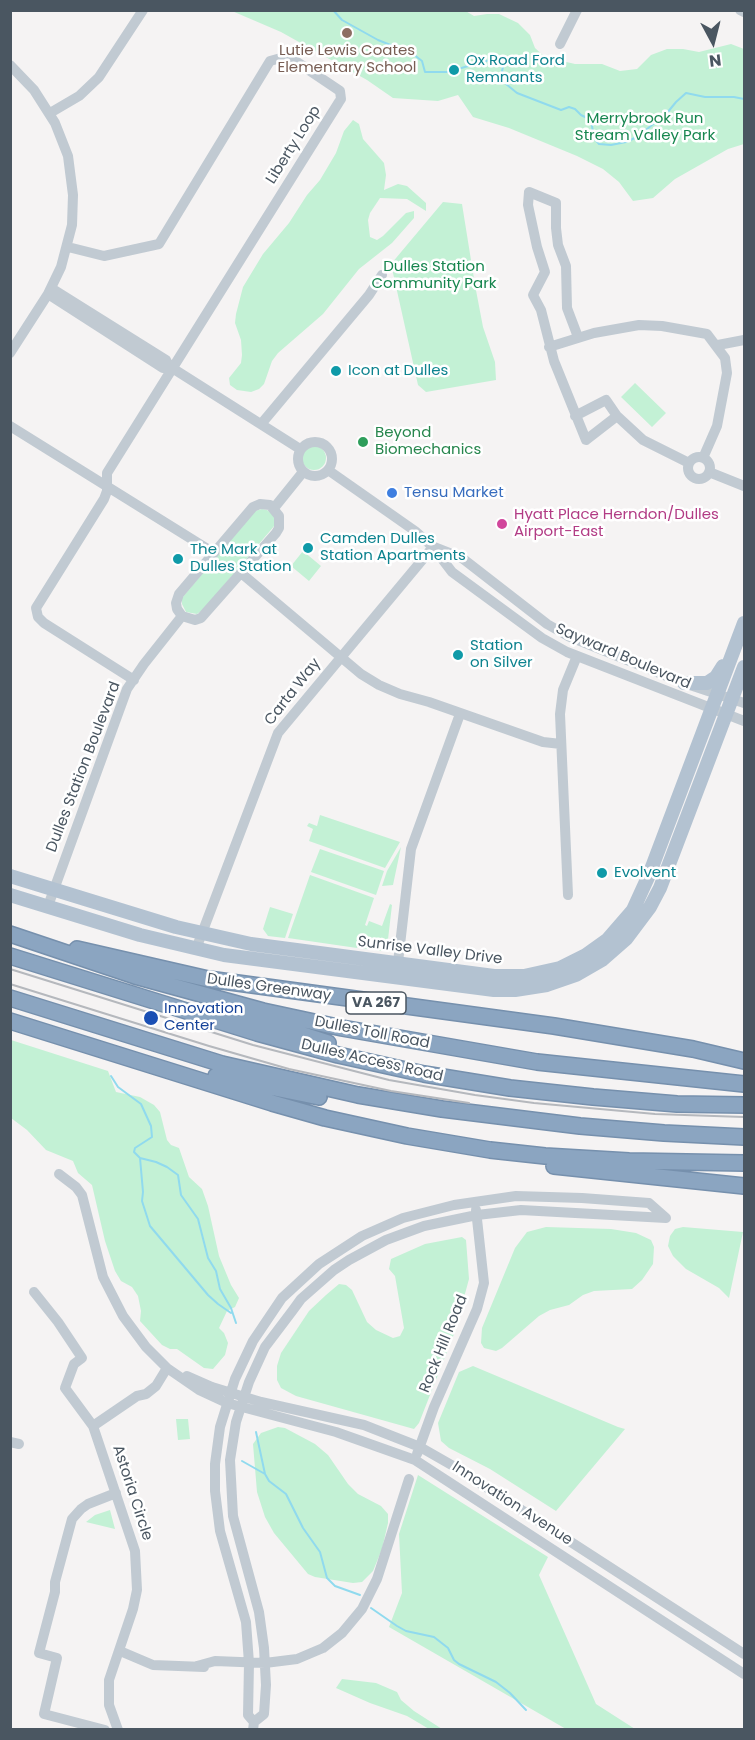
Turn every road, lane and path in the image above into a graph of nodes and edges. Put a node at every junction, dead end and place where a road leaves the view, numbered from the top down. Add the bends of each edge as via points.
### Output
1 (143, 10) edge
2 (575, 11) edge
3 (560, 44) dead end
4 (10, 65) edge
5 (50, 114) junction
6 (68, 247) junction
7 (382, 275) dead end
8 (50, 291) junction
9 (578, 337) junction
10 (744, 340) edge
11 (718, 345) junction
12 (549, 347) junction
13 (10, 353) edge
14 (171, 367) junction
15 (575, 416) junction
16 (617, 416) junction
17 (262, 423) junction
18 (10, 426) edge
19 (300, 449) junction
20 (703, 458) junction
21 (689, 463) junction
22 (328, 470) junction
23 (303, 472) junction
24 (709, 472) junction
25 (744, 486) edge
26 (109, 487) junction
27 (273, 508) junction
28 (433, 547) junction
29 (214, 553) junction
30 (241, 573) junction
31 (182, 616) junction
32 (742, 629) edge
33 (341, 655) junction
34 (577, 656) junction
35 (744, 667) edge
36 (134, 680) junction
37 (684, 683) junction
38 (717, 694) junction
39 (738, 701) edge
40 (711, 709) junction
41 (460, 714) junction
42 (726, 714) junction
43 (744, 721) edge
44 (561, 744) junction
45 (10, 876) edge
46 (53, 889) junction
47 (10, 895) edge
48 (568, 895) dead end
49 (48, 906) junction
50 (10, 933) edge
51 (201, 934) junction
52 (196, 949) junction
53 (10, 956) edge
54 (94, 964) junction
55 (397, 971) junction
56 (10, 998) edge
57 (10, 1021) edge
58 (744, 1061) edge
59 (744, 1078) edge
60 (454, 1079) junction
61 (706, 1079) junction
62 (744, 1084) edge
63 (744, 1105) edge
64 (524, 1120) junction
65 (744, 1137) edge
66 (490, 1150) junction
67 (744, 1163) edge
68 (59, 1174) dead end
69 (744, 1186) edge
70 (475, 1200) junction
71 (477, 1215) junction
72 (34, 1292) dead end
73 (167, 1368) junction
74 (228, 1397) junction
75 (242, 1402) junction
76 (93, 1426) junction
77 (420, 1447) junction
78 (415, 1460) junction
79 (409, 1479) dead end
80 (116, 1493) junction
81 (120, 1652) junction
82 (744, 1654) edge
83 (249, 1663) junction
84 (265, 1663) junction
85 (744, 1674) edge
86 (254, 1726) edge
87 (105, 1730) edge
88 (118, 1730) edge

1 - 5 street via 99,77 79,96
2 - 3 street
4 - 5 street
5 - 6 street via 64,145 71,175 73,206
6 - 8 street
6 - 14 street, Liberty Loop via 104,256 159,244 270,61 288,56 340,92 339,102
7 - 17 street
8 - 13 street
8 - 14 street via 166,360
9 - 11 street via 622,327 662,326 707,334
9 - 12 street
9 - 12 street via 567,308 566,266 558,245 556,203 529,192 528,205 545,272 533,295 541,310
10 - 11 street
11 - 20 street via 725,358 727,379 717,426
12 - 15 street
14 - 17 street
14 - 26 street, Liberty Loop via 107,473
15 - 16 street via 606,400
15 - 16 street via 586,440
16 - 21 street via 654,447
17 - 19 street
18 - 26 street
19 - 22 street via 315,441 325,445 332,454
19 - 23 street via 298,464
20 - 21 street via 696,457
20 - 24 street via 708,462
21 - 24 street via 689,473 694,478
22 - 23 street via 313,476
22 - 28 street, Sayward Boulevard
23 - 27 street
24 - 25 street
26 - 29 street
26 - 36 street, Liberty Loop via 36,612 44,624
27 - 29 street via 260,504 253,507
27 - 30 street via 279,516 279,528
28 - 33 street, Carta Way
28 - 34 street, Sayward Boulevard via 453,572 542,638
28 - 37 street, Sayward Boulevard via 462,558 557,630
29 - 31 street via 177,597 177,609
30 - 31 street via 201,618
30 - 33 street
31 - 36 street, Dulles Station Boulevard
32 - 37 main road via 716,677 707,683
32 - 38 main road, Sunrise Valley Drive
33 - 41 street via 379,685
33 - 51 street, Carta Way via 278,733
34 - 40 street, Sayward Boulevard
34 - 44 street via 563,690
35 - 39 main road, Sunrise Valley Drive
36 - 46 street, Dulles Station Boulevard via 126,689
37 - 38 street, Sayward Boulevard
38 - 39 street, Sayward Boulevard
38 - 40 main road, Sunrise Valley Drive
39 - 42 main road, Sunrise Valley Drive
40 - 42 street, Sayward Boulevard
40 - 55 main road, Sunrise Valley Drive via 640,896 607,940 560,968 524,976
41 - 44 street via 543,742
41 - 55 street via 411,849
42 - 43 street, Sayward Boulevard
42 - 55 main road, Sunrise Valley Drive via 656,898 634,930 610,953 576,975 531,988 494,990
44 - 48 street
45 - 46 main road, Sunrise Valley Drive
46 - 49 street, Dulles Station Boulevard
46 - 51 main road, Sunrise Valley Drive
47 - 49 main road, Sunrise Valley Drive
49 - 52 main road, Sunrise Valley Drive
50 - 54 highway, Dulles Toll Road
50 - 58 highway, Dulles Greenway / VA 267 via 208,980 563,1027
51 - 52 street, Carta Way
51 - 55 main road, Sunrise Valley Drive
52 - 55 main road, Sunrise Valley Drive
53 - 60 highway, Dulles Access Road via 284,1041
54 - 60 highway via 135,982
54 - 61 highway, Dulles Toll Road via 263,1011 375,1035 537,1062
56 - 64 highway, Dulles Access Road via 276,1078 367,1097
57 - 64 highway via 65,1030 188,1069 267,1088 474,1120
57 - 66 highway via 325,1118
59 - 61 highway
60 - 63 highway, Dulles Access Road via 621,1100
61 - 62 highway, Dulles Toll Road
64 - 65 highway, Dulles Access Road
66 - 67 highway via 573,1158
66 - 69 highway via 548,1166
68 - 73 street via 76,1186 86,1203 100,1268 113,1300 138,1337
70 - 71 street, Rock Hill Road
70 - 71 street via 538,1196 649,1203 666,1218 539,1210
70 - 74 street via 384,1225 319,1264 282,1298 264,1324 245,1355
71 - 75 street via 403,1233 334,1270 301,1299 278,1329
71 - 77 street, Rock Hill Road via 484,1283
72 - 76 street, Astoria Circle via 82,1358 74,1364 64,1388
73 - 74 street, Innovation Avenue
73 - 76 street via 158,1380 152,1380 137,1396
74 - 75 street, Innovation Avenue
74 - 83 street via 218,1439 215,1491 220,1531 246,1622
75 - 77 street, Innovation Avenue via 364,1425
75 - 78 street, Innovation Avenue
75 - 84 street via 230,1460 231,1498 259,1612
76 - 80 street, Astoria Circle
77 - 78 street, Rock Hill Road
77 - 82 street, Innovation Avenue
78 - 85 street, Innovation Avenue
79 - 84 street via 377,1579 348,1627 315,1653
80 - 81 street, Astoria Circle via 135,1551 137,1570 133,1610
80 - 87 street via 88,1504 72,1520 39,1653 57,1658 44,1714
81 - 83 street via 153,1665 210,1668
81 - 88 street, Astoria Circle via 109,1687 109,1705
83 - 84 street
83 - 86 street via 248,1715
84 - 86 street via 264,1714

